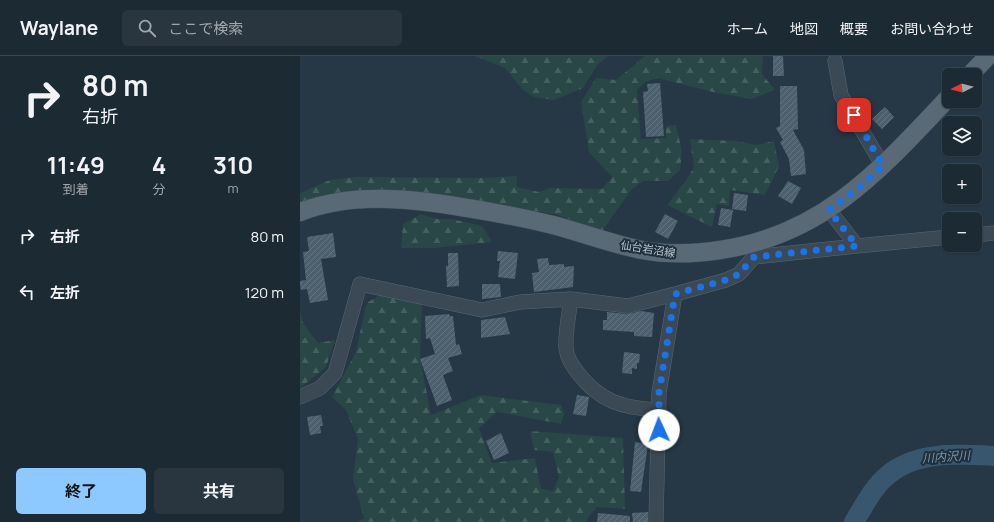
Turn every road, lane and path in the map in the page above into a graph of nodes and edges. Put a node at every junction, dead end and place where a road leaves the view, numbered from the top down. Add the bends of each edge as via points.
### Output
1 (988, 56) edge
2 (835, 61) dead end
3 (977, 68) edge
4 (942, 104) edge
5 (883, 166) junction
6 (829, 210) junction
7 (300, 212) edge
8 (994, 233) edge
9 (982, 234) edge
10 (942, 238) edge
11 (857, 246) junction
12 (675, 294) junction
13 (571, 299) junction
14 (300, 397) edge
15 (658, 410) junction
16 (656, 522) edge

1 - 3 main road
2 - 5 street via 841,95
4 - 5 main road, 仙台岩沼線
5 - 6 main road, 仙台岩沼線
6 - 7 main road, 仙台岩沼線 via 788,232 759,243 676,254 615,244 512,215 400,199 343,200
6 - 11 street
8 - 9 street
10 - 11 street
11 - 12 street via 754,257 739,274
12 - 13 street via 628,306
12 - 15 street
13 - 14 street via 520,302 482,310 360,284 335,373 320,388
13 - 15 street via 566,349 570,363 582,379 597,394 615,402 634,408
15 - 16 street

